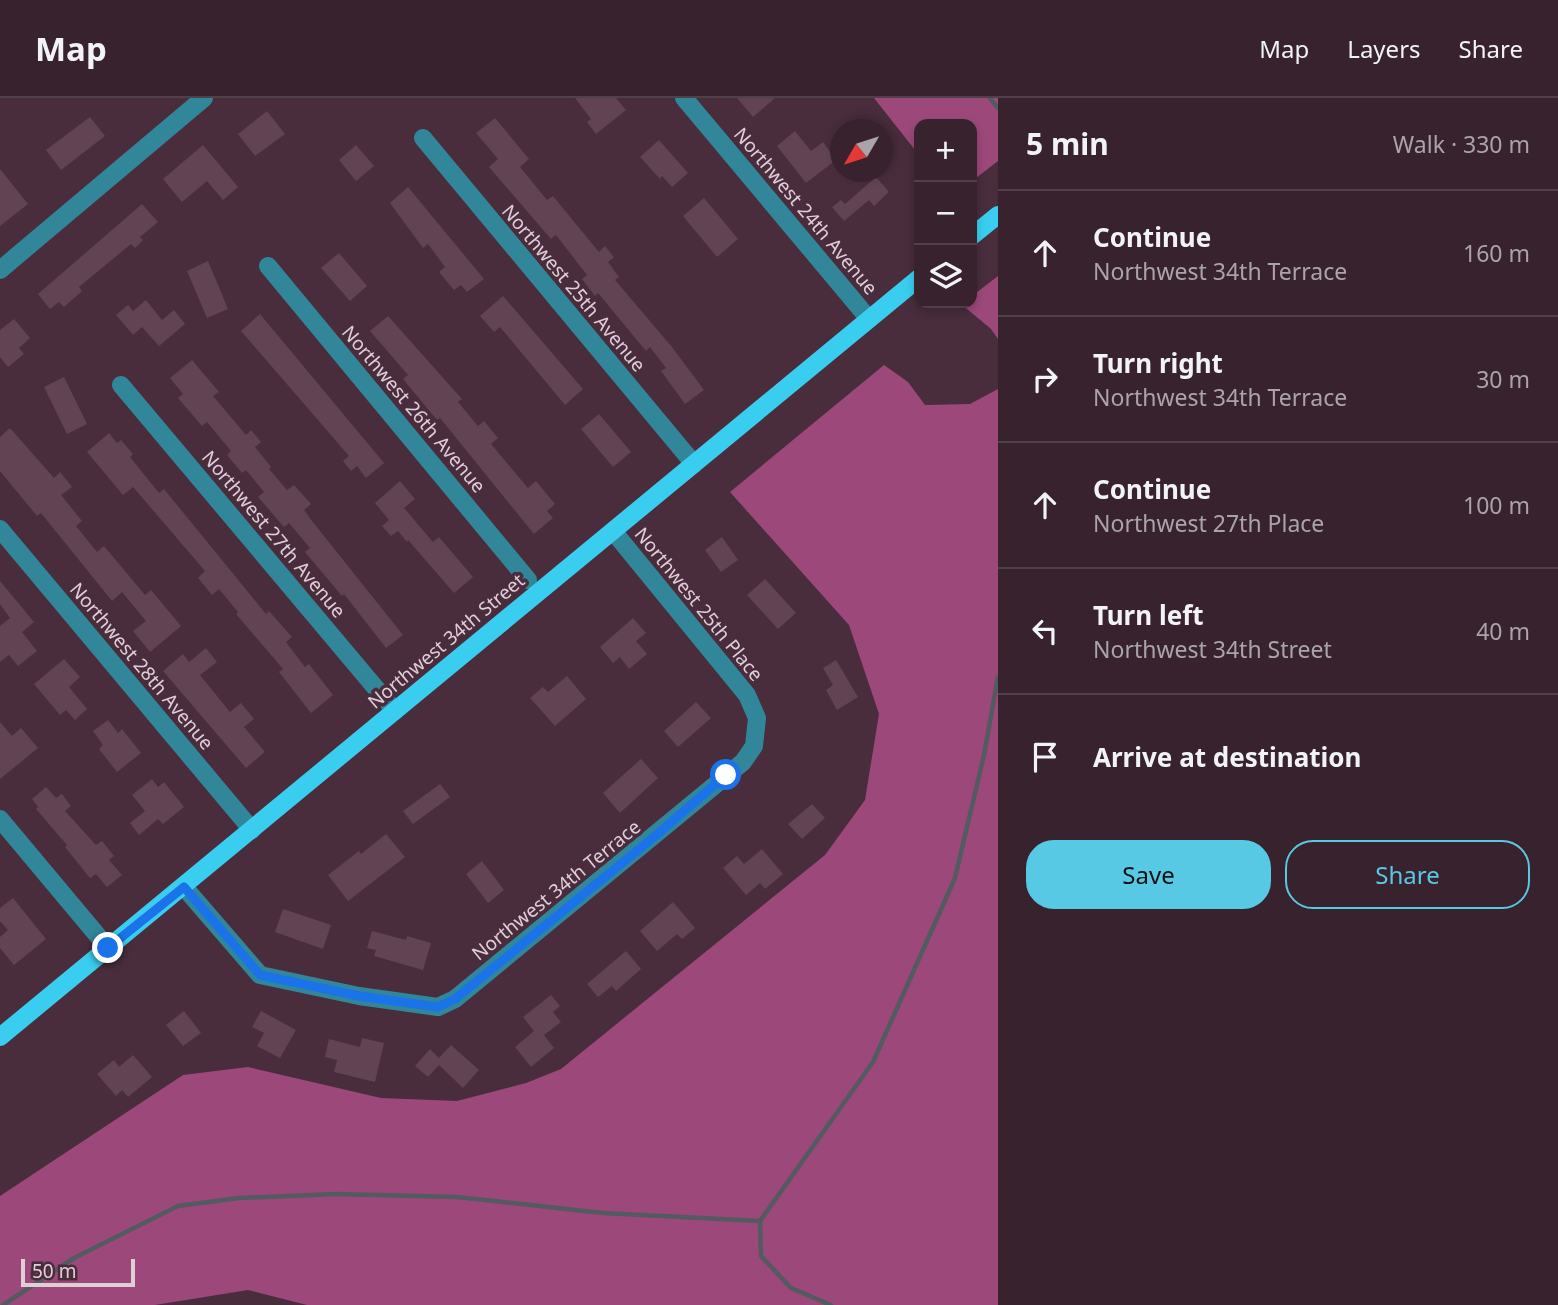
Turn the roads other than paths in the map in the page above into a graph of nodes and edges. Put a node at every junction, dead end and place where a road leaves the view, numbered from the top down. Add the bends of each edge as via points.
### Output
1 (204, 98) edge
2 (684, 98) edge
3 (423, 138) dead end
4 (998, 215) edge
5 (977, 232) edge
6 (268, 266) dead end
7 (0, 270) edge
8 (914, 282) edge
9 (869, 319) junction
10 (121, 385) dead end
11 (694, 464) junction
12 (0, 529) edge
13 (612, 531) junction
14 (528, 580) dead end
15 (395, 711) junction
16 (754, 746) joint
17 (0, 819) edge
18 (252, 830) junction
19 (184, 887) junction
20 (108, 948) junction
21 (0, 1037) edge

1 - 7 street
2 - 9 street, Northwest 24th Avenue
3 - 11 street, Northwest 25th Avenue
4 - 5 main road
6 - 14 street, Northwest 26th Avenue
8 - 9 main road, Northwest 34th Street
9 - 11 main road, Northwest 34th Street
10 - 15 street, Northwest 27th Avenue
11 - 13 main road, Northwest 34th Street
12 - 18 street, Northwest 28th Avenue
13 - 15 main road, Northwest 34th Street
13 - 16 street, Northwest 25th Place via 747,695 757,718
15 - 18 main road, Northwest 34th Street
16 - 19 street, Northwest 34th Terrace via 743,762 455,999 438,1007 260,975
17 - 20 street
18 - 19 main road, Northwest 34th Street
19 - 20 main road, Northwest 34th Street
20 - 21 main road, Northwest 34th Street

